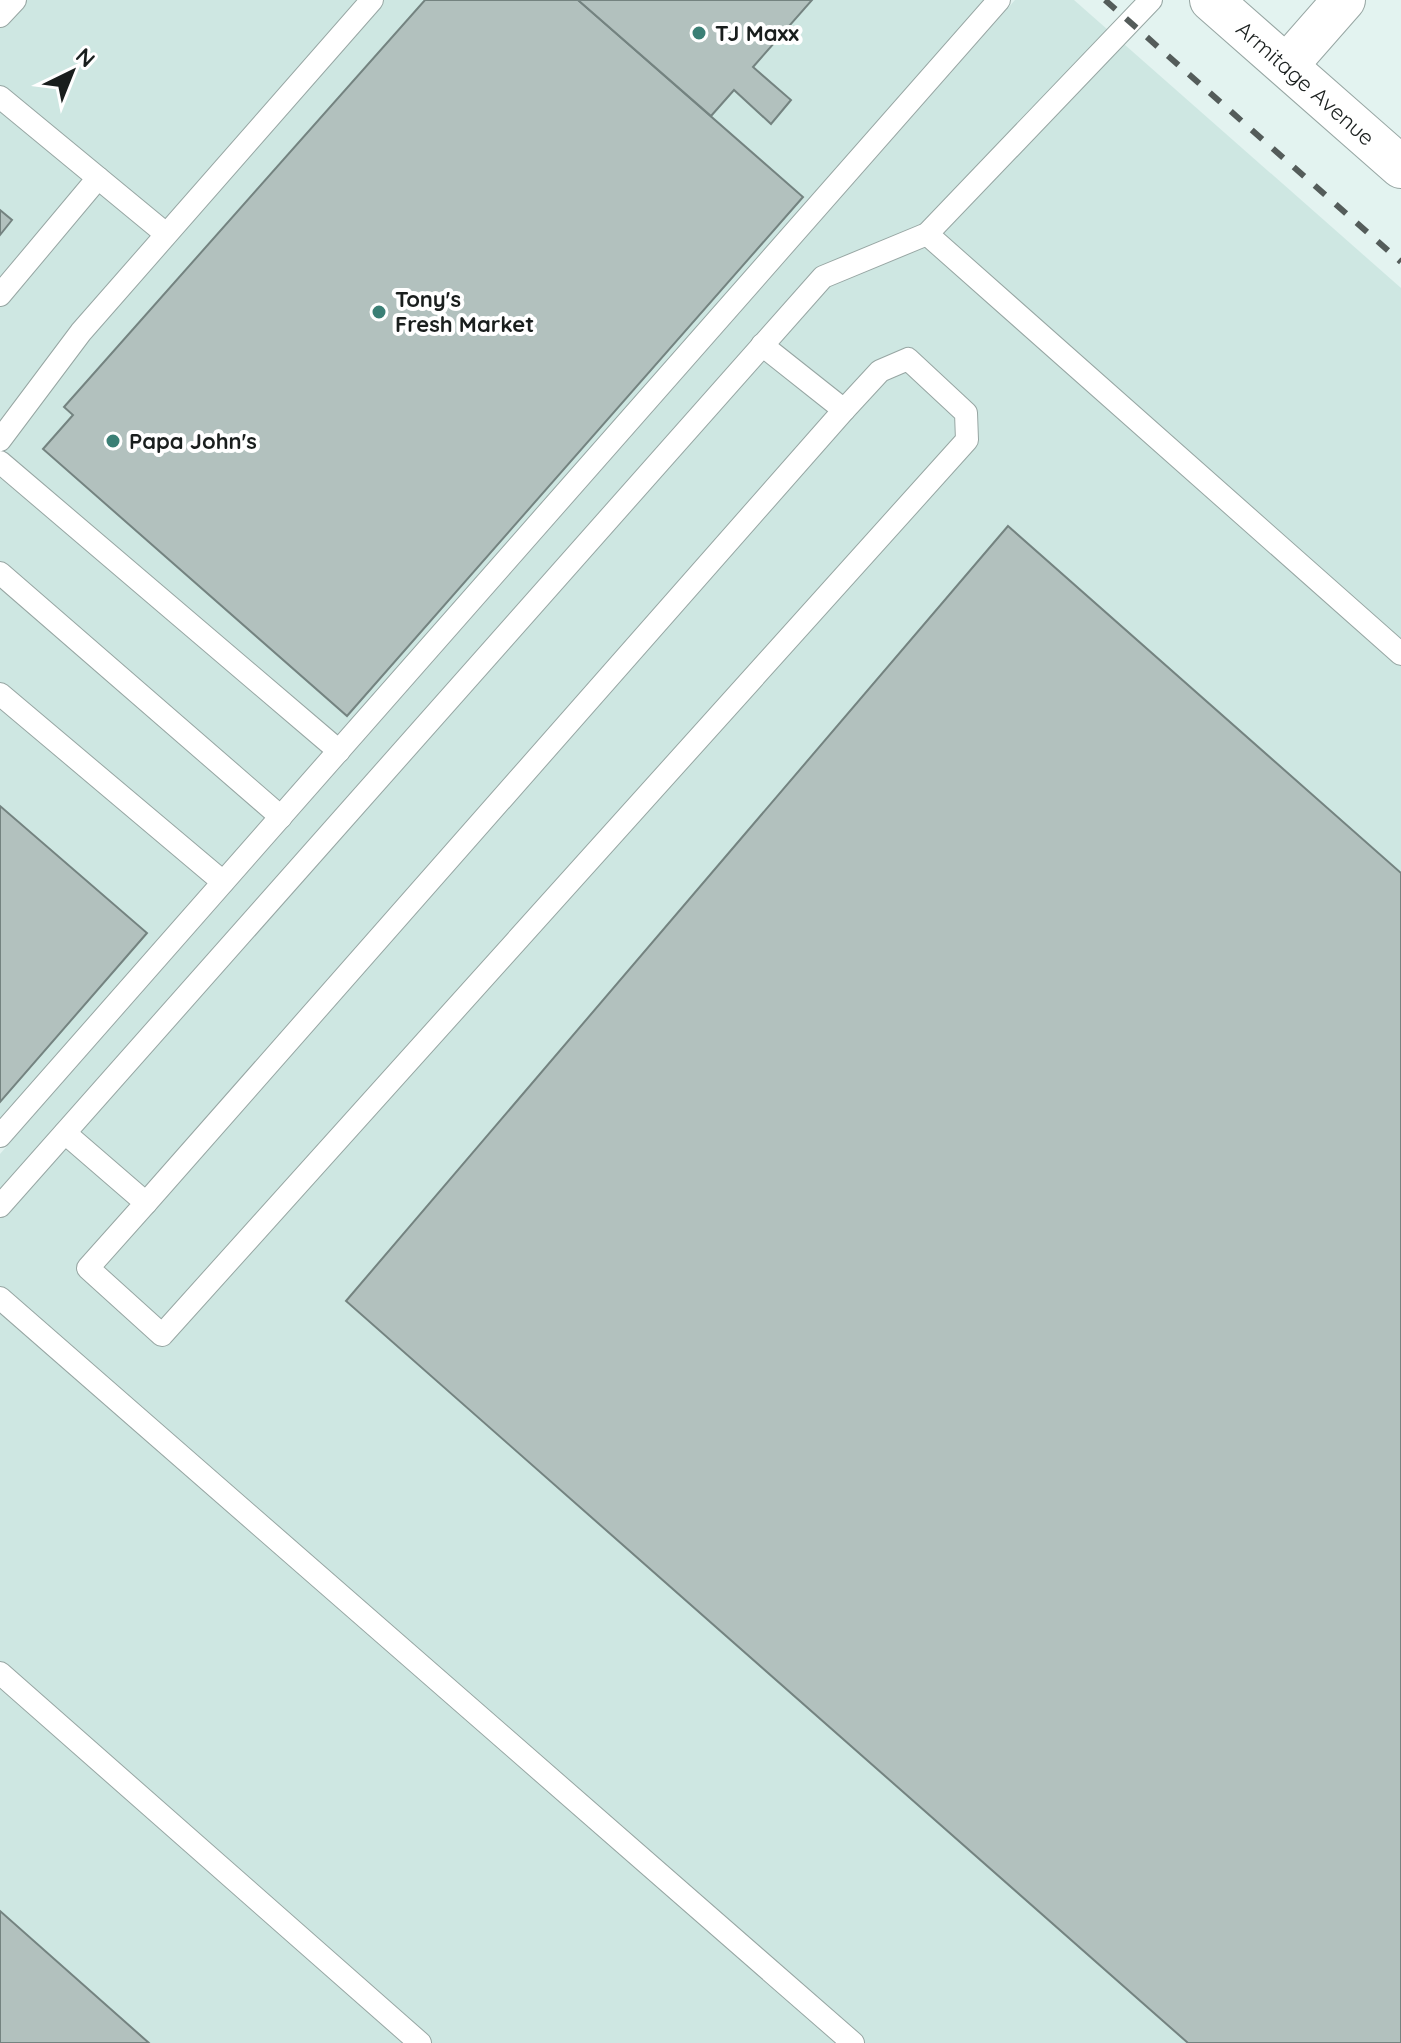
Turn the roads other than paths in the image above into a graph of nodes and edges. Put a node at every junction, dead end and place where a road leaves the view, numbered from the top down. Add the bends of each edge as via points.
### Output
1 (15, 0) edge
2 (372, 0) edge
3 (1151, 0) edge
4 (1211, 0) edge
5 (1344, 0) edge
6 (994, 2) edge
7 (0, 16) edge
8 (1287, 65) junction
9 (0, 97) edge
10 (1401, 167) edge
11 (98, 178) junction
12 (166, 234) junction
13 (927, 234) junction
14 (0, 295) edge
15 (762, 345) junction
16 (844, 410) junction
17 (0, 440) edge
18 (0, 462) edge
19 (0, 573) edge
20 (1401, 654) edge
21 (0, 694) edge
22 (339, 751) junction
23 (281, 817) junction
24 (223, 882) junction
25 (65, 1133) junction
26 (0, 1136) edge
27 (146, 1203) junction
28 (0, 1206) edge
29 (0, 1298) edge
30 (0, 1673) edge
31 (420, 2043) edge
32 (853, 2043) edge

1 - 7 lane
2 - 12 lane
3 - 13 lane
4 - 8 street, Armitage Avenue
5 - 8 street
6 - 22 lane
8 - 10 street, Armitage Avenue
9 - 11 lane
11 - 12 lane
11 - 14 lane
12 - 17 lane via 81,332
13 - 15 lane via 823,277
13 - 20 lane
15 - 16 lane
15 - 25 lane
16 - 27 lane
16 - 27 lane via 880,371 908,359 966,413 967,440 162,1335 88,1268
18 - 22 lane
19 - 23 lane
21 - 24 lane
22 - 23 lane
23 - 24 lane
24 - 26 lane
25 - 27 lane
25 - 28 lane
29 - 32 lane
30 - 31 lane

